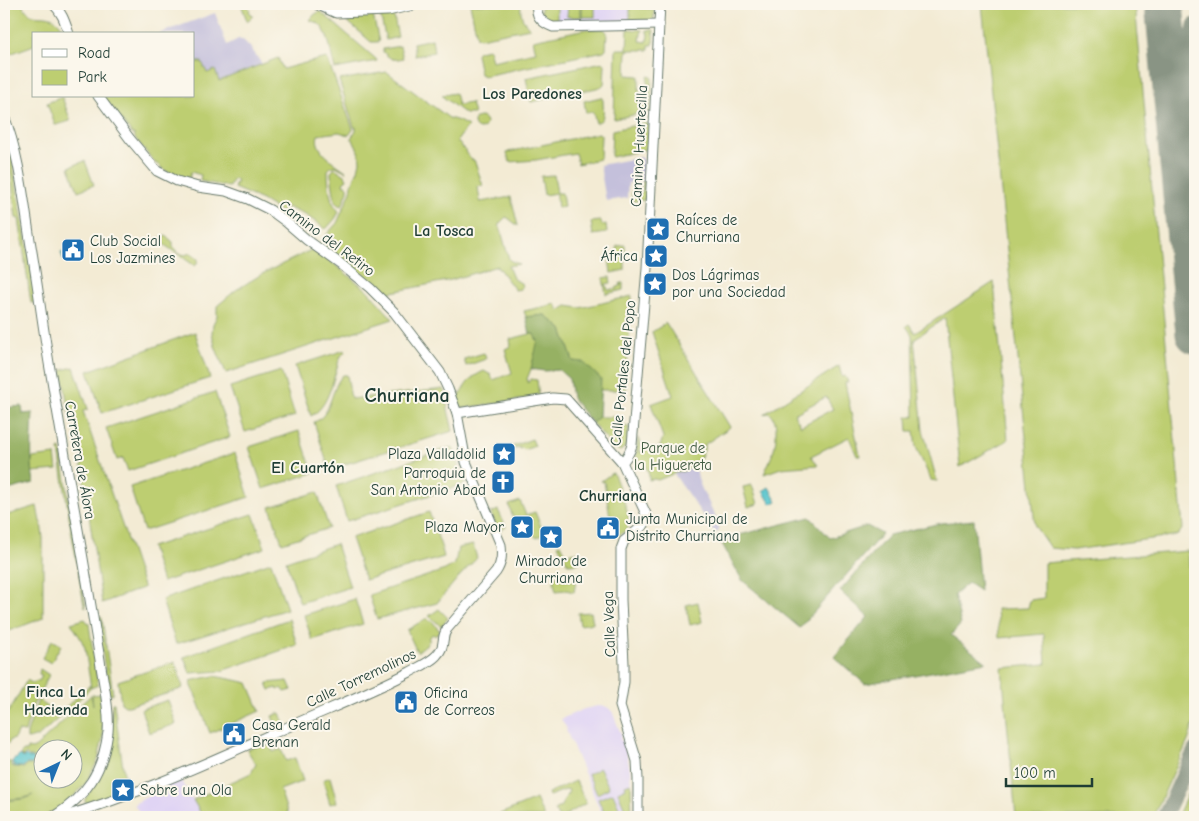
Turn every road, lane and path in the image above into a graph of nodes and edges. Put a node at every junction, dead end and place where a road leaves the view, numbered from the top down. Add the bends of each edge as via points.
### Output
1 (52, 4) edge
2 (316, 4) edge
3 (418, 4) edge
4 (537, 4) edge
5 (660, 4) edge
6 (659, 25) junction
7 (69, 32) edge
8 (99, 98) edge
9 (4, 116) edge
10 (645, 290) joint
11 (457, 413) junction
12 (624, 460) junction
13 (444, 645) joint
14 (75, 801) junction
15 (100, 805) junction
16 (53, 817) edge
17 (62, 817) edge
18 (638, 817) edge

1 - 7 street via 59,9
2 - 3 street via 336,13 388,11
4 - 6 street via 538,16 553,27
5 - 6 street, Camino Huertecilla
6 - 10 street, Camino Huertecilla
8 - 11 street, Camino del Retiro via 157,171 177,181 226,191 270,210 370,288 394,312 440,372
9 - 14 street, Carretera de Álora via 16,157 107,710 106,747 92,780
10 - 12 street, Calle Portales del Popo via 632,445
11 - 12 street via 553,398 566,399
11 - 13 street, Camino del Retiro via 466,462 501,545 502,559 500,566 447,629
12 - 18 street, Calle Vega via 646,514 644,525 624,541 621,548 624,682 620,706 636,760
13 - 15 street, Calle Torremolinos via 425,664 388,683 215,759
14 - 15 street via 83,806
14 - 16 street, Carretera de Álora
15 - 17 street, Calle Torremolinos

